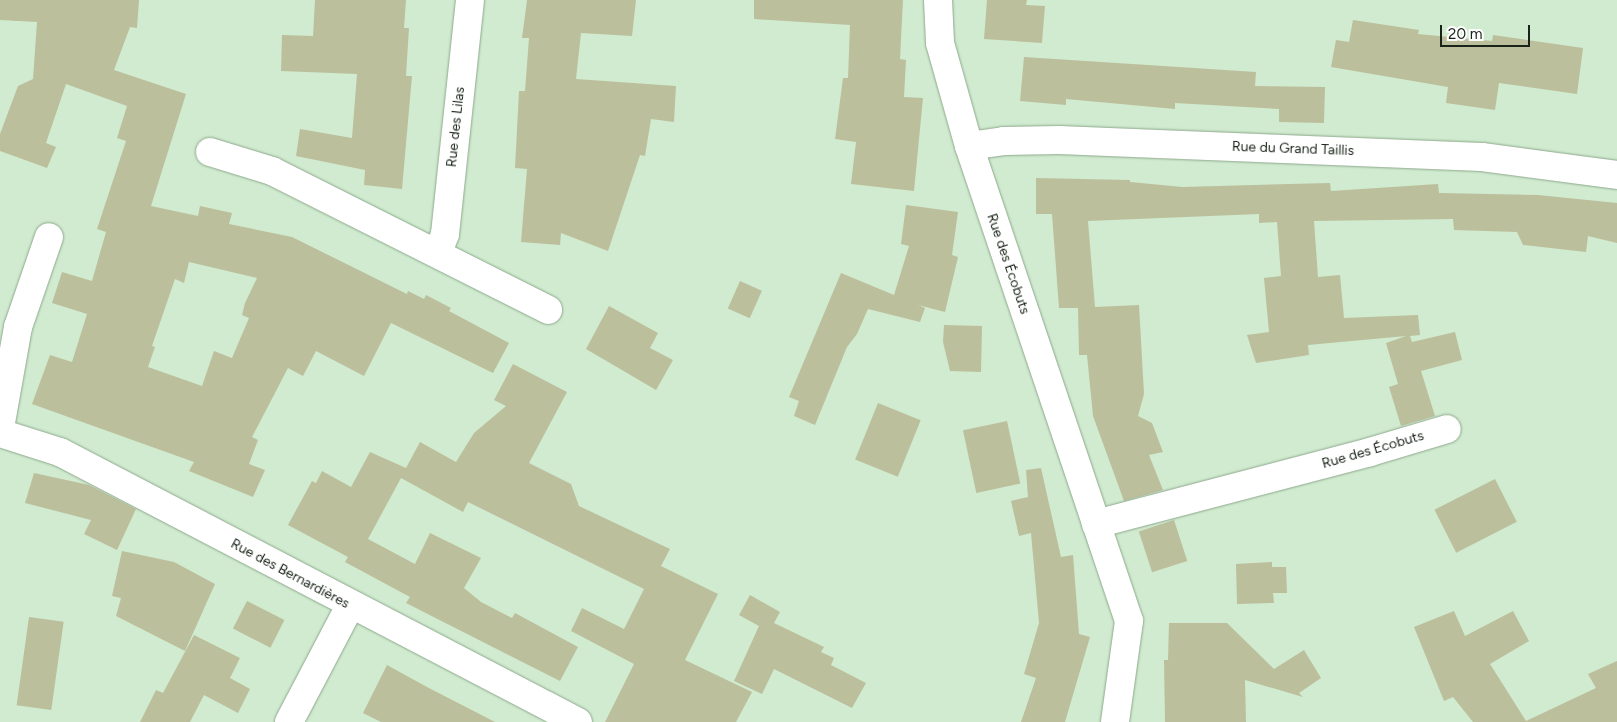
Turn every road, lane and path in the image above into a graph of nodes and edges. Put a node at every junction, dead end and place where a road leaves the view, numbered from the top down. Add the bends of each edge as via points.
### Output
1 (470, 0) edge
2 (938, 0) edge
3 (969, 146) junction
4 (210, 152) dead end
5 (1617, 175) edge
6 (50, 237) dead end
7 (438, 253) junction
8 (548, 310) dead end
9 (0, 428) edge
10 (1447, 429) dead end
11 (0, 433) edge
12 (1096, 524) junction
13 (350, 606) junction
14 (289, 722) edge
15 (578, 722) edge
16 (1114, 722) edge

1 - 7 street, Rue des Lilas via 445,234
2 - 3 street, Rue des Écobuts via 940,43
3 - 5 street, Rue du Grand Taillis via 1004,141 1059,140 1463,156
3 - 12 street, Rue des Écobuts
4 - 7 street via 272,171
6 - 9 street via 18,327
7 - 8 street
10 - 12 street, Rue des Écobuts
11 - 13 street, Rue des Bernardières via 60,452
12 - 16 street, Rue des Écobuts via 1129,622
13 - 14 street
13 - 15 street, Rue des Bernardières

